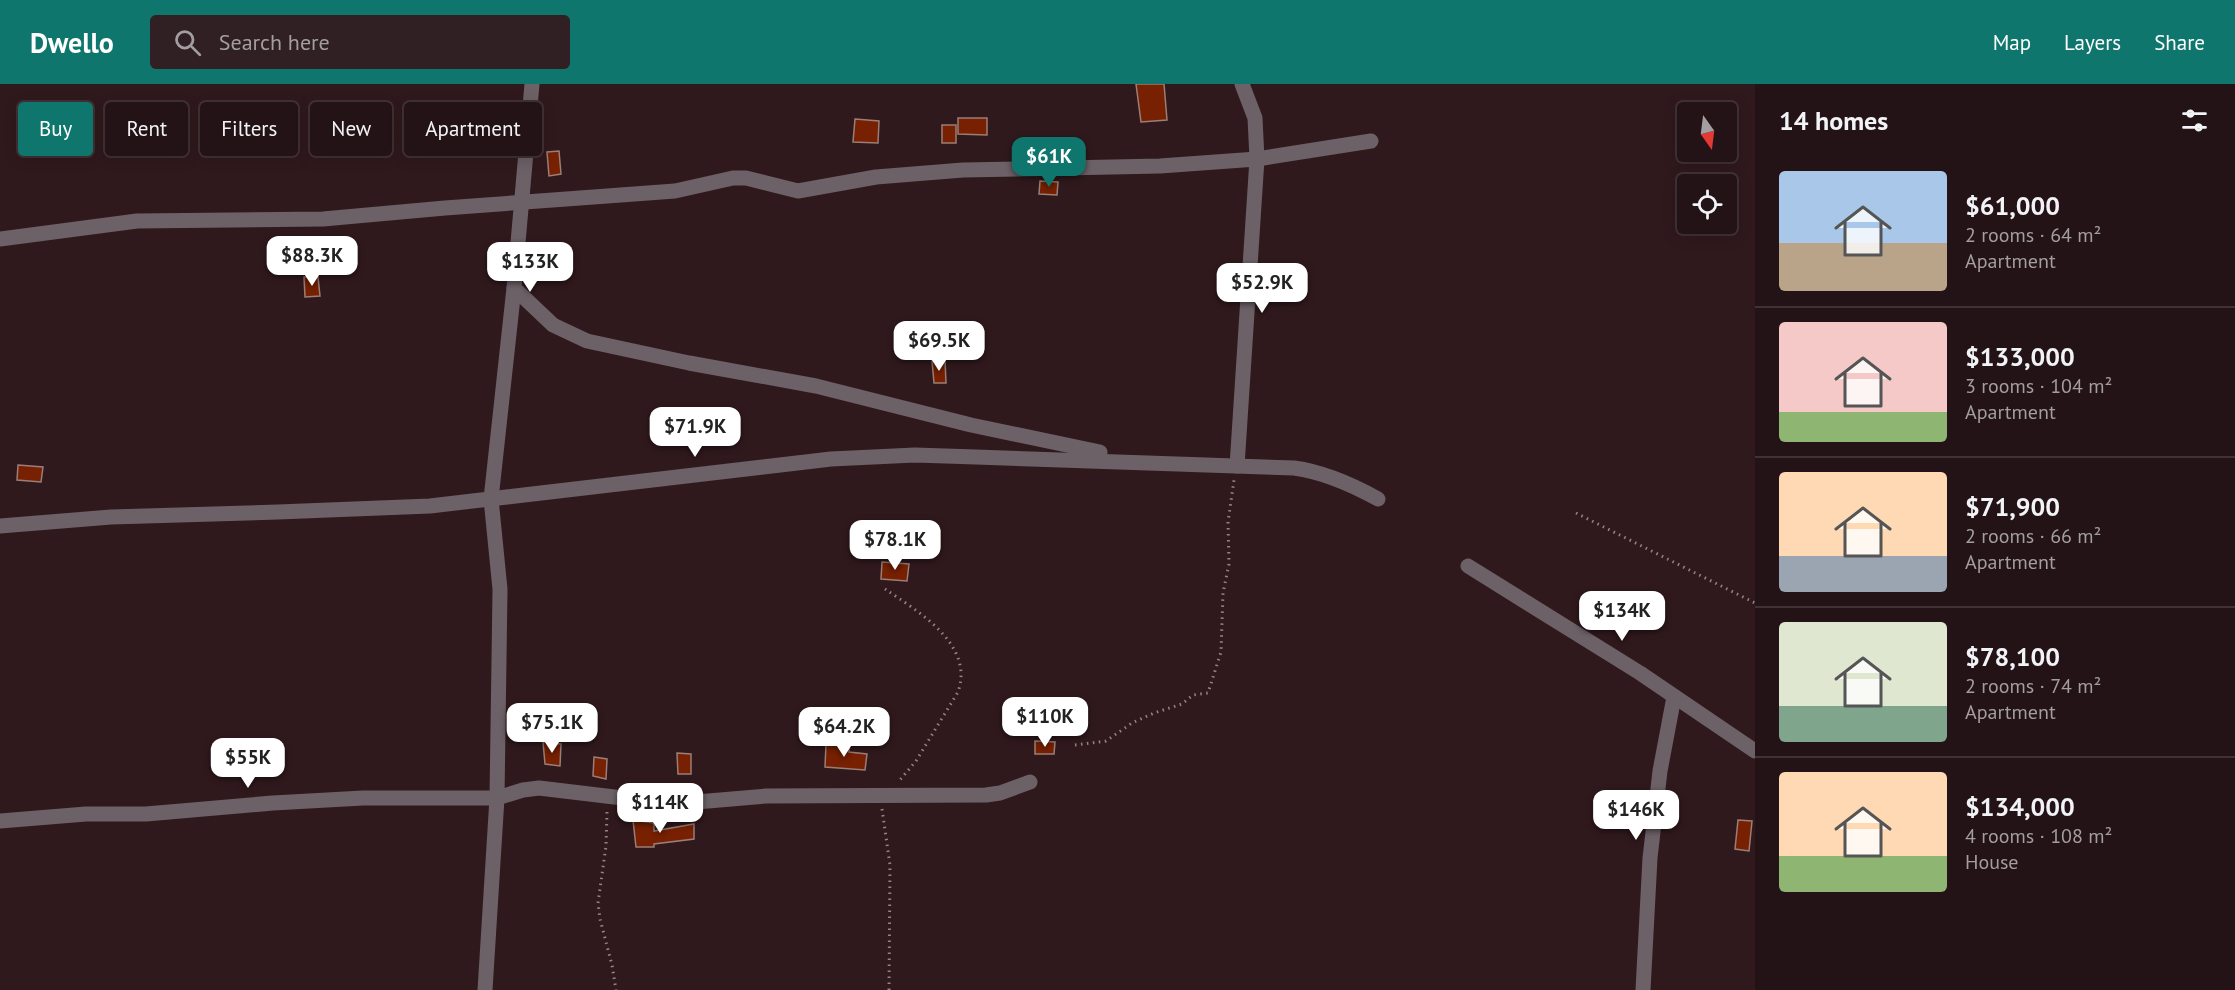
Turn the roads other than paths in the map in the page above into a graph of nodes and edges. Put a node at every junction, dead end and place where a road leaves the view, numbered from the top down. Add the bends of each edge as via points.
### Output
1 (532, 84) edge
2 (1242, 84) edge
3 (1371, 141) dead end
4 (1257, 159) junction
5 (520, 202) junction
6 (0, 239) edge
7 (514, 288) junction
8 (1219, 466) junction
9 (1237, 466) junction
10 (491, 499) junction
11 (1378, 499) dead end
12 (0, 526) edge
13 (1468, 566) dead end
14 (1674, 697) junction
15 (1755, 751) edge
16 (1030, 782) dead end
17 (497, 798) junction
18 (0, 821) edge
19 (485, 990) edge
20 (1643, 990) edge

1 - 5 street
2 - 4 street via 1255,118
3 - 4 street
4 - 5 street via 1122,168 963,170 876,177 798,191 733,178 675,191
4 - 9 street
5 - 6 street via 323,219 137,221
5 - 7 street
7 - 8 street via 553,325 587,341 816,386 1092,452
7 - 10 street
8 - 9 street
8 - 10 street via 915,455 831,459
9 - 11 street via 1311,471 1336,478
10 - 12 street via 430,506 111,517
10 - 17 street via 500,589
13 - 14 street
14 - 15 street
14 - 20 street via 1650,858
16 - 17 street via 986,795 766,796 673,804 539,788
17 - 18 street via 363,798
17 - 19 street

